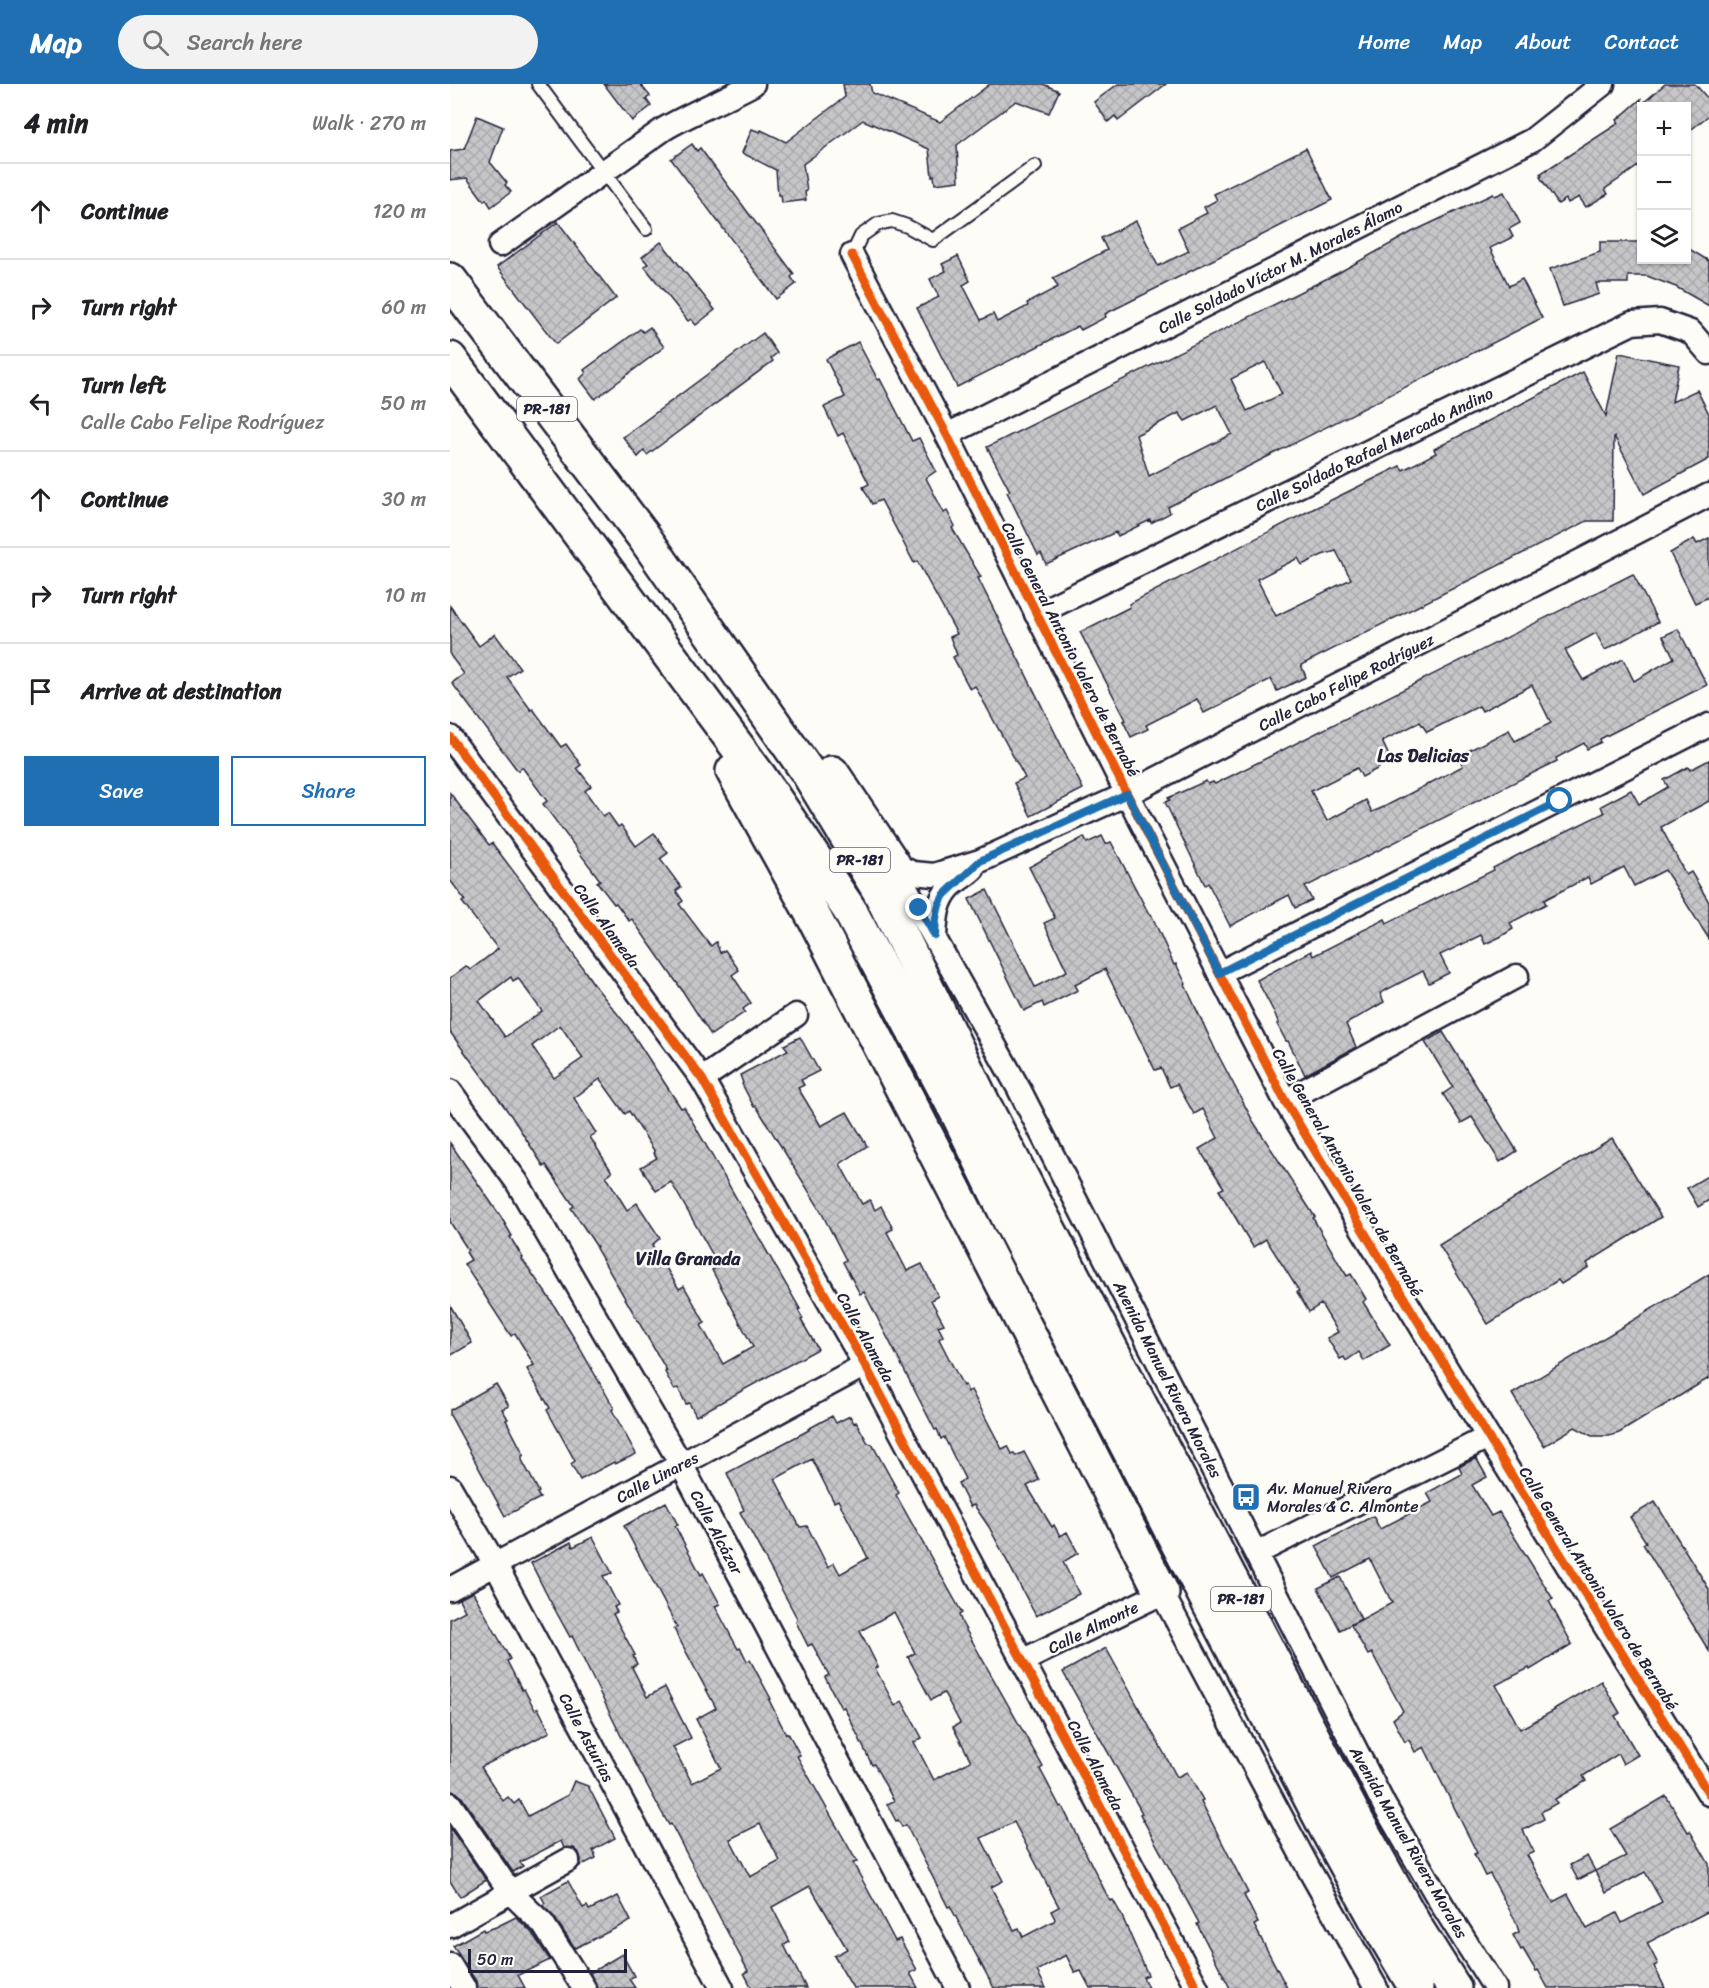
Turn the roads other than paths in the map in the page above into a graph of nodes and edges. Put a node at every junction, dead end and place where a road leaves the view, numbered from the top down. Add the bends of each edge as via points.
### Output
1 (538, 84) edge
2 (753, 84) edge
3 (1603, 84) edge
4 (1035, 166) dead end
5 (604, 172) junction
6 (646, 229) dead end
7 (500, 245) dead end
8 (852, 255) joint
9 (450, 280) edge
10 (1709, 353) edge
11 (450, 360) edge
12 (947, 435) junction
13 (1709, 495) edge
14 (644, 537) junction
15 (1036, 614) junction
16 (680, 668) junction
17 (1709, 725) edge
18 (450, 737) edge
19 (1127, 794) junction
20 (980, 861) junction
21 (893, 864) junction
22 (935, 936) junction
23 (1219, 973) junction
24 (1517, 976) dead end
25 (796, 1015) dead end
26 (702, 1079) junction
27 (450, 1091) edge
28 (1285, 1101) junction
29 (1024, 1214) junction
30 (866, 1365) junction
31 (1488, 1437) junction
32 (681, 1464) junction
33 (450, 1487) edge
34 (1257, 1553) junction
35 (495, 1564) junction
36 (450, 1589) edge
37 (1162, 1593) junction
38 (1024, 1660) junction
39 (1709, 1794) edge
40 (450, 1804) edge
41 (568, 1860) dead end
42 (511, 1893) junction
43 (450, 1926) edge
44 (450, 1965) edge
45 (1490, 1985) edge
46 (464, 1988) edge
47 (584, 1988) edge
48 (722, 1988) edge
49 (958, 1988) edge
50 (1197, 1988) edge
51 (1376, 1988) edge
52 (1416, 1988) edge
53 (1454, 1988) edge

1 - 5 lane
2 - 5 street via 664,129
3 - 12 street, Calle Soldado Víctor M. Morales Álamo via 1532,140
4 - 8 lane via 933,240 892,221 878,224 861,236
5 - 6 lane
5 - 7 street
8 - 12 street, Calle General Antonio Valero de Bernabé
9 - 14 highway, PR-181
10 - 15 street, Calle Soldado Rafael Mercado Andino via 1691,332 1660,321 1632,323
11 - 16 highway, PR-181
12 - 15 street, Calle General Antonio Valero de Bernabé
13 - 19 street, Calle Cabo Felipe Rodríguez
14 - 21 highway via 712,609 804,731
14 - 29 highway, PR-181 via 807,771 880,892 984,1105
15 - 19 street, Calle General Antonio Valero de Bernabé
16 - 29 highway, PR-181 via 849,909 958,1114
16 - 37 highway via 816,921
17 - 23 street
18 - 26 street, Calle Alameda
19 - 20 street, Calle Cabo Felipe Rodríguez
19 - 23 street, Calle General Antonio Valero de Bernabé
20 - 21 street via 934,875 913,873
20 - 22 street via 944,895
21 - 22 street, Avenida Manuel Rivera Morales
22 - 34 street, Avenida Manuel Rivera Morales via 1019,1089
23 - 28 street, Calle General Antonio Valero de Bernabé
24 - 28 street
25 - 26 street
26 - 30 street, Calle Alameda
27 - 32 street, Calle Alcázar via 517,1182
28 - 31 street, Calle General Antonio Valero de Bernabé
29 - 52 highway, PR-181 via 1326,1828
29 - 53 highway, PR-181 via 1415,1926
30 - 32 street, Calle Linares
30 - 38 street, Calle Alameda
31 - 34 street
31 - 39 street, Calle General Antonio Valero de Bernabé
32 - 35 street, Calle Linares
32 - 49 street, Calle Alcázar
33 - 35 street, Calle Asturias
34 - 45 street, Avenida Manuel Rivera Morales via 1384,1805
35 - 36 street, Calle Linares
35 - 48 street, Calle Asturias
37 - 38 street, Calle Almonte
37 - 51 street
38 - 50 street, Calle Alameda
40 - 42 street
41 - 42 street
42 - 43 street
42 - 47 street via 543,1924
44 - 46 street

